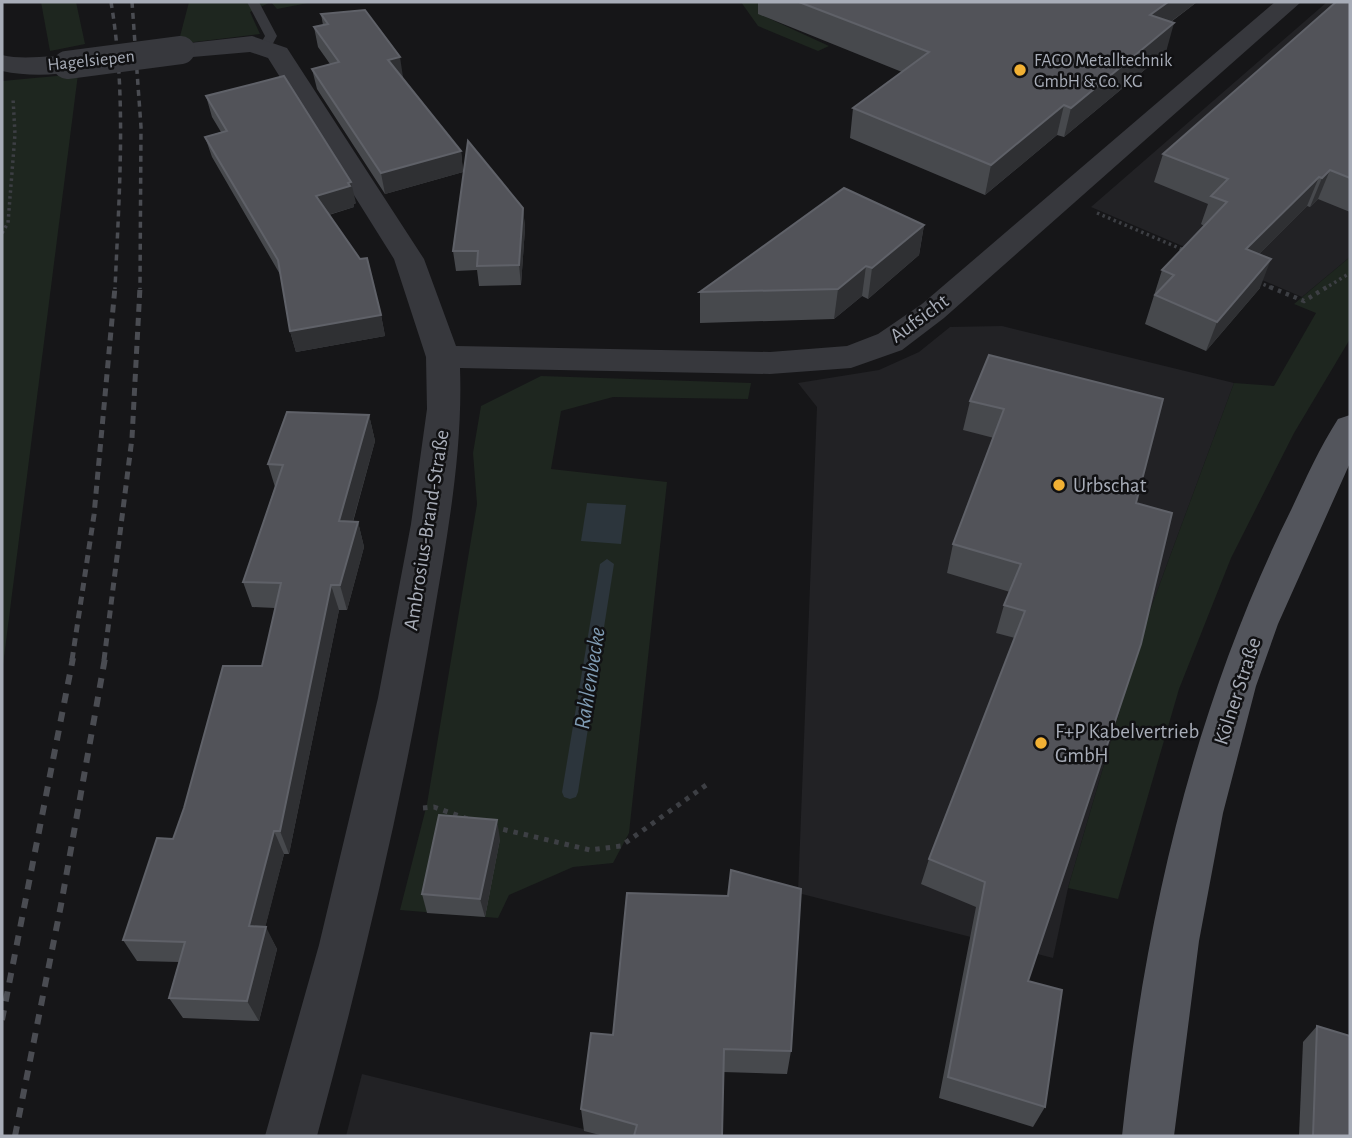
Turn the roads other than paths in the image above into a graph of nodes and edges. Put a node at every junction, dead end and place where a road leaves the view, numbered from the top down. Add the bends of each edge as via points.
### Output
1 (253, 2) edge
2 (1289, 2) edge
3 (265, 46) junction
4 (11, 65) edge
5 (443, 357) junction
6 (1350, 427) edge
7 (291, 1136) edge
8 (1147, 1136) edge

1 - 3 lane via 271,36
2 - 5 street, Aufsicht via 933,311 890,342 851,357 770,363
3 - 4 street, Hagelsiepen, bridge via 181,50 66,65
3 - 5 street, Ambrosius-Brand-Straße via 278,52 409,259
5 - 7 street, Ambrosius-Brand-Straße via 444,409 430,524 399,698 343,945
6 - 8 main road, Kölner Straße via 1258,625 1218,747 1188,864 1166,982

